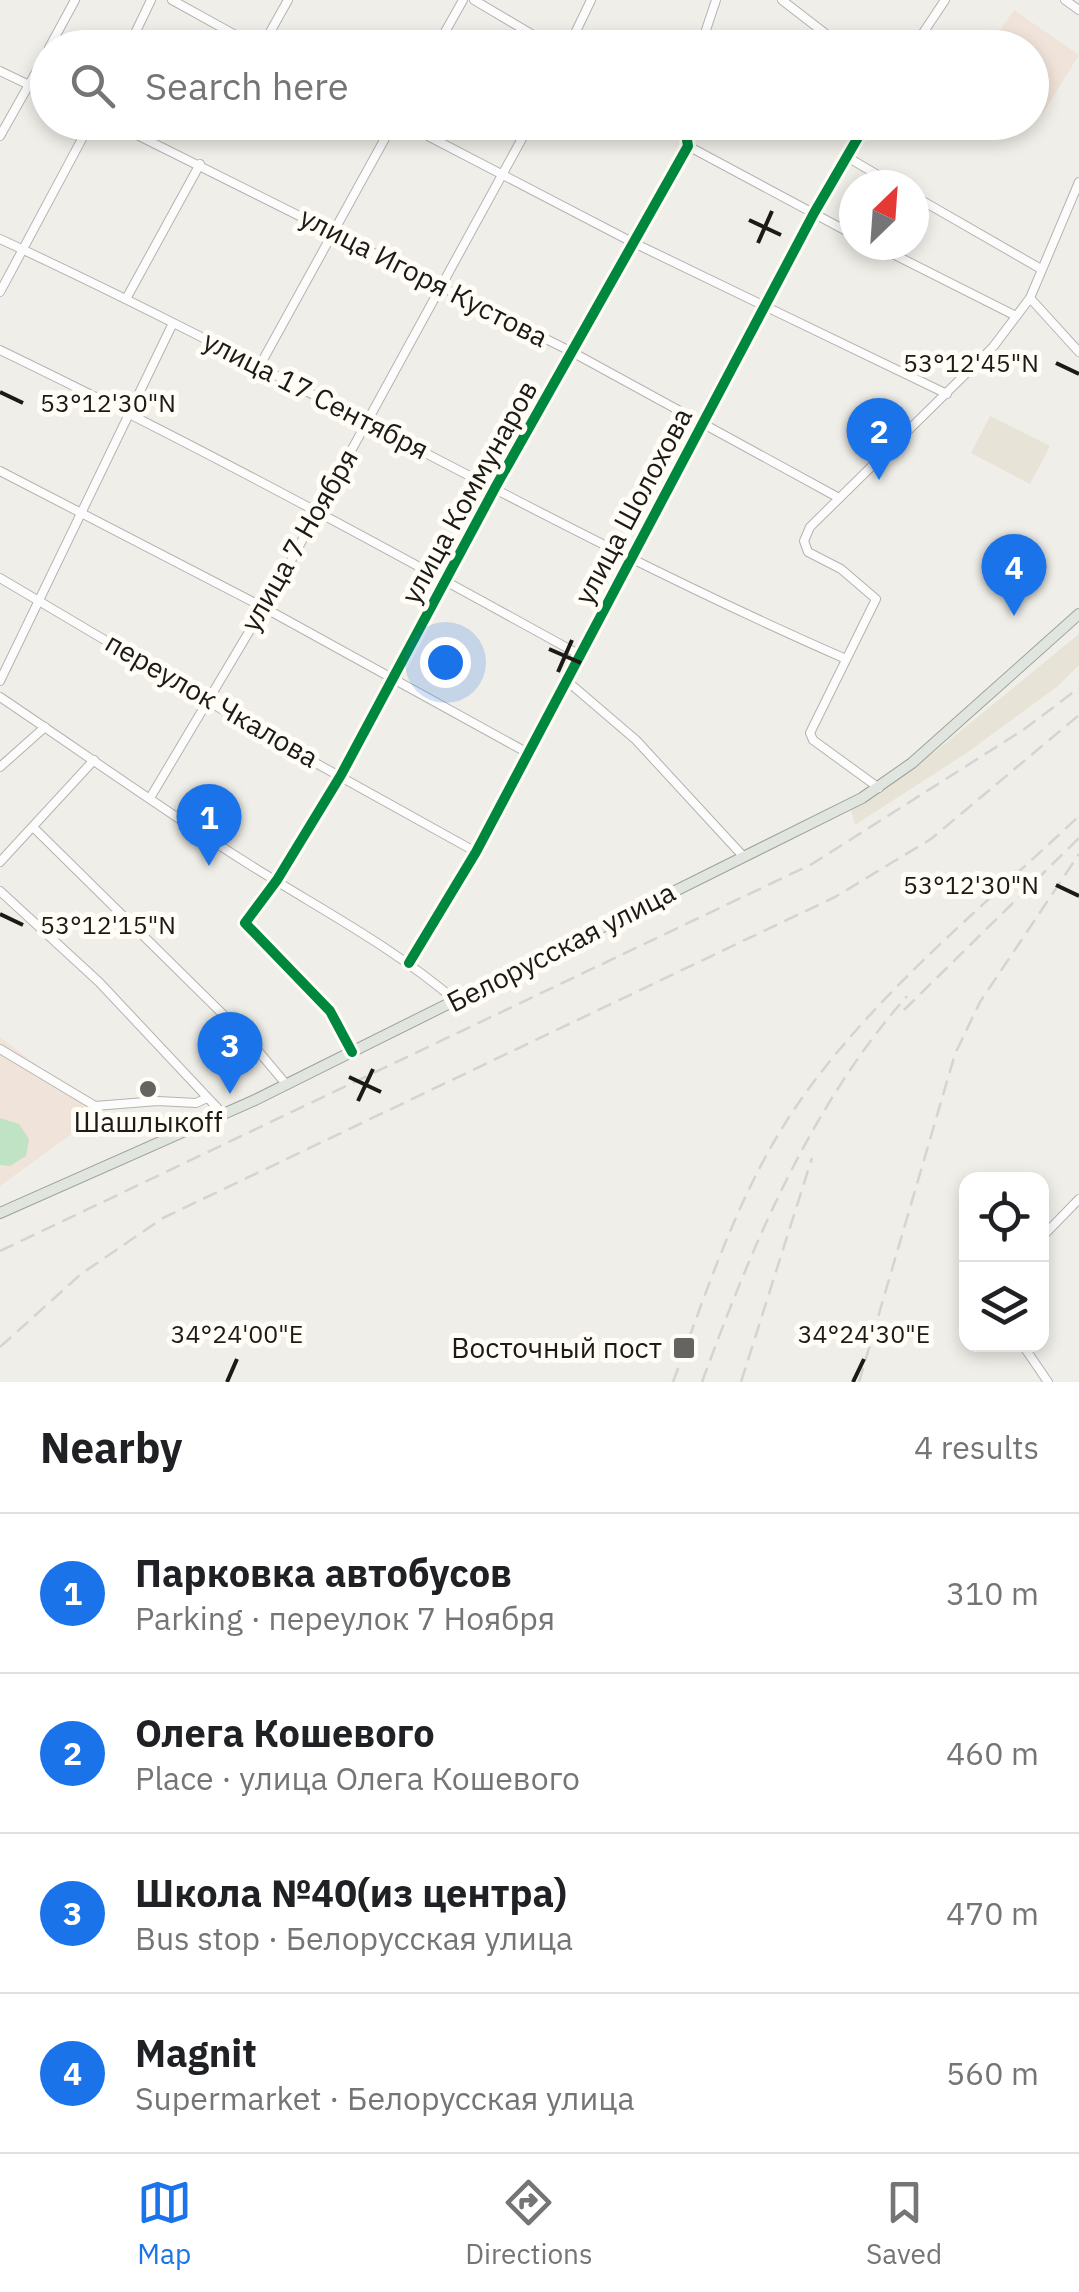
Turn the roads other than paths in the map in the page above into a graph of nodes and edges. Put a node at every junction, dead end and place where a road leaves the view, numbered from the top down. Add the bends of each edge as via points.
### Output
1 (76, 0) edge
2 (152, 0) edge
3 (172, 0) edge
4 (288, 0) edge
5 (463, 0) edge
6 (474, 0) edge
7 (591, 0) edge
8 (716, 0) edge
9 (782, 0) edge
10 (945, 0) edge
11 (1065, 0) edge
12 (1079, 10) edge
13 (59, 30) edge
14 (137, 30) edge
15 (227, 30) edge
16 (271, 30) edge
17 (446, 30) edge
18 (524, 30) edge
19 (577, 30) edge
20 (706, 30) edge
21 (821, 30) edge
22 (925, 30) edge
23 (0, 71) edge
24 (29, 85) joint
25 (0, 136) edge
26 (82, 140) edge
27 (149, 140) edge
28 (386, 140) edge
29 (433, 140) edge
30 (522, 140) edge
31 (687, 140) edge
32 (856, 140) edge
33 (688, 146) junction
34 (846, 157) junction
35 (200, 164) junction
36 (869, 170) edge
37 (504, 176) junction
38 (1079, 182) edge
39 (929, 205) edge
40 (814, 213) junction
41 (839, 226) edge
42 (333, 230) junction
43 (0, 239) edge
44 (632, 242) junction
45 (24, 250) junction
46 (904, 260) edge
47 (1041, 269) junction
48 (442, 286) junction
49 (0, 292) edge
50 (1030, 298) junction
51 (126, 300) junction
52 (766, 308) junction
53 (1016, 316) junction
54 (173, 323) junction
55 (0, 350) edge
56 (572, 352) junction
57 (1079, 352) edge
58 (259, 367) junction
59 (947, 394) junction
60 (130, 412) junction
61 (369, 420) junction
62 (703, 422) junction
63 (0, 471) edge
64 (496, 486) junction
65 (839, 498) junction
66 (82, 513) junction
67 (316, 515) junction
68 (630, 560) junction
69 (0, 578) edge
70 (446, 581) junction
71 (37, 598) junction
72 (261, 606) junction
73 (1079, 614) edge
74 (580, 655) junction
75 (846, 659) junction
76 (394, 679) junction
77 (0, 681) edge
78 (567, 681) junction
79 (0, 697) edge
80 (206, 698) junction
81 (45, 728) junction
82 (526, 752) junction
83 (94, 760) junction
84 (0, 766) edge
85 (342, 775) junction
86 (878, 788) junction
87 (150, 798) junction
88 (34, 828) junction
89 (476, 852) junction
90 (742, 855) junction
91 (0, 862) edge
92 (277, 880) junction
93 (0, 891) edge
94 (408, 963) junction
95 (456, 1000) junction
96 (0, 1049) edge
97 (352, 1052) junction
98 (286, 1084) junction
99 (208, 1098) junction
100 (223, 1114) junction
101 (1079, 1199) edge
102 (0, 1212) edge
103 (1049, 1229) edge
104 (1027, 1352) edge
105 (1048, 1382) edge

1 - 13 street
2 - 14 street
3 - 15 street
4 - 16 street
5 - 17 street
6 - 18 street
7 - 19 street
8 - 20 street
9 - 21 street
10 - 22 street
11 - 12 street
23 - 24 street
24 - 25 street
26 - 45 street
27 - 35 street, улица Игоря Кустова
28 - 42 street
29 - 37 street
30 - 37 street, улица 7 Ноября
31 - 33 street
32 - 34 street, улица Шолохова
33 - 40 street
33 - 44 street, улица Коммунаров
34 - 36 street
34 - 40 street, улица Шолохова
35 - 42 street, улица Игоря Кустова
35 - 51 street
37 - 44 street
37 - 48 street, улица 7 Ноября
38 - 47 street
39 - 47 street
40 - 41 street
40 - 52 street, улица Шолохова
42 - 48 street, улица Игоря Кустова
42 - 58 street
43 - 45 street, улица 17 Сентября
44 - 52 street
44 - 56 street, улица Коммунаров
45 - 49 street
45 - 51 street, улица 17 Сентября
46 - 53 street
47 - 50 street
48 - 56 street, улица Игоря Кустова
48 - 61 street, улица 7 Ноября
50 - 53 street
50 - 57 street
51 - 54 street, улица 17 Сентября
52 - 59 street
52 - 62 street, улица Шолохова
53 - 59 street
54 - 58 street, улица 17 Сентября
54 - 60 street
55 - 60 street
56 - 62 street, улица Игоря Кустова
56 - 64 street, улица Коммунаров
58 - 61 street, улица 17 Сентября
59 - 65 street
60 - 66 street
60 - 67 street
61 - 64 street, улица 17 Сентября
61 - 67 street, улица 7 Ноября
62 - 65 street, улица Игоря Кустова
62 - 68 street, улица Шолохова
63 - 66 street
64 - 68 street, улица 17 Сентября
64 - 70 street, улица Коммунаров
65 - 75 street via 804,541 808,552 876,599
66 - 71 street
66 - 72 street
67 - 70 street
67 - 72 street, улица 7 Ноября
68 - 74 street, улица Шолохова
68 - 75 street, улица 17 Сентября
69 - 71 street, переулок Чкалова
70 - 74 street
70 - 76 street, улица Коммунаров
71 - 77 street
71 - 80 street, переулок Чкалова
72 - 76 street
72 - 80 street, улица 7 Ноября
73 - 86 main road, Белорусская улица
74 - 78 street, улица Шолохова
75 - 86 street via 810,733
76 - 82 street
76 - 85 street, улица Коммунаров
78 - 82 street, улица Шолохова
78 - 90 street via 636,740
79 - 81 street
80 - 85 street, переулок Чкалова
80 - 87 street, улица 7 Ноября
81 - 83 street
81 - 84 street
82 - 89 street, улица Шолохова
83 - 87 street
83 - 88 street
85 - 89 street, переулок Чкалова
85 - 92 street, улица Коммунаров
86 - 90 main road, Белорусская улица
87 - 92 street
88 - 91 street
88 - 98 street via 250,1040
89 - 94 street, улица Шолохова
90 - 95 main road, Белорусская улица
92 - 94 street
92 - 97 street, улица Коммунаров via 245,926 330,1011
93 - 99 street via 99,982
94 - 95 street
95 - 97 main road, Белорусская улица
96 - 99 street via 95,1106
97 - 98 main road, Белорусская улица
98 - 100 main road, Белорусская улица
99 - 100 street
100 - 102 main road, Белорусская улица
101 - 103 street
104 - 105 street

